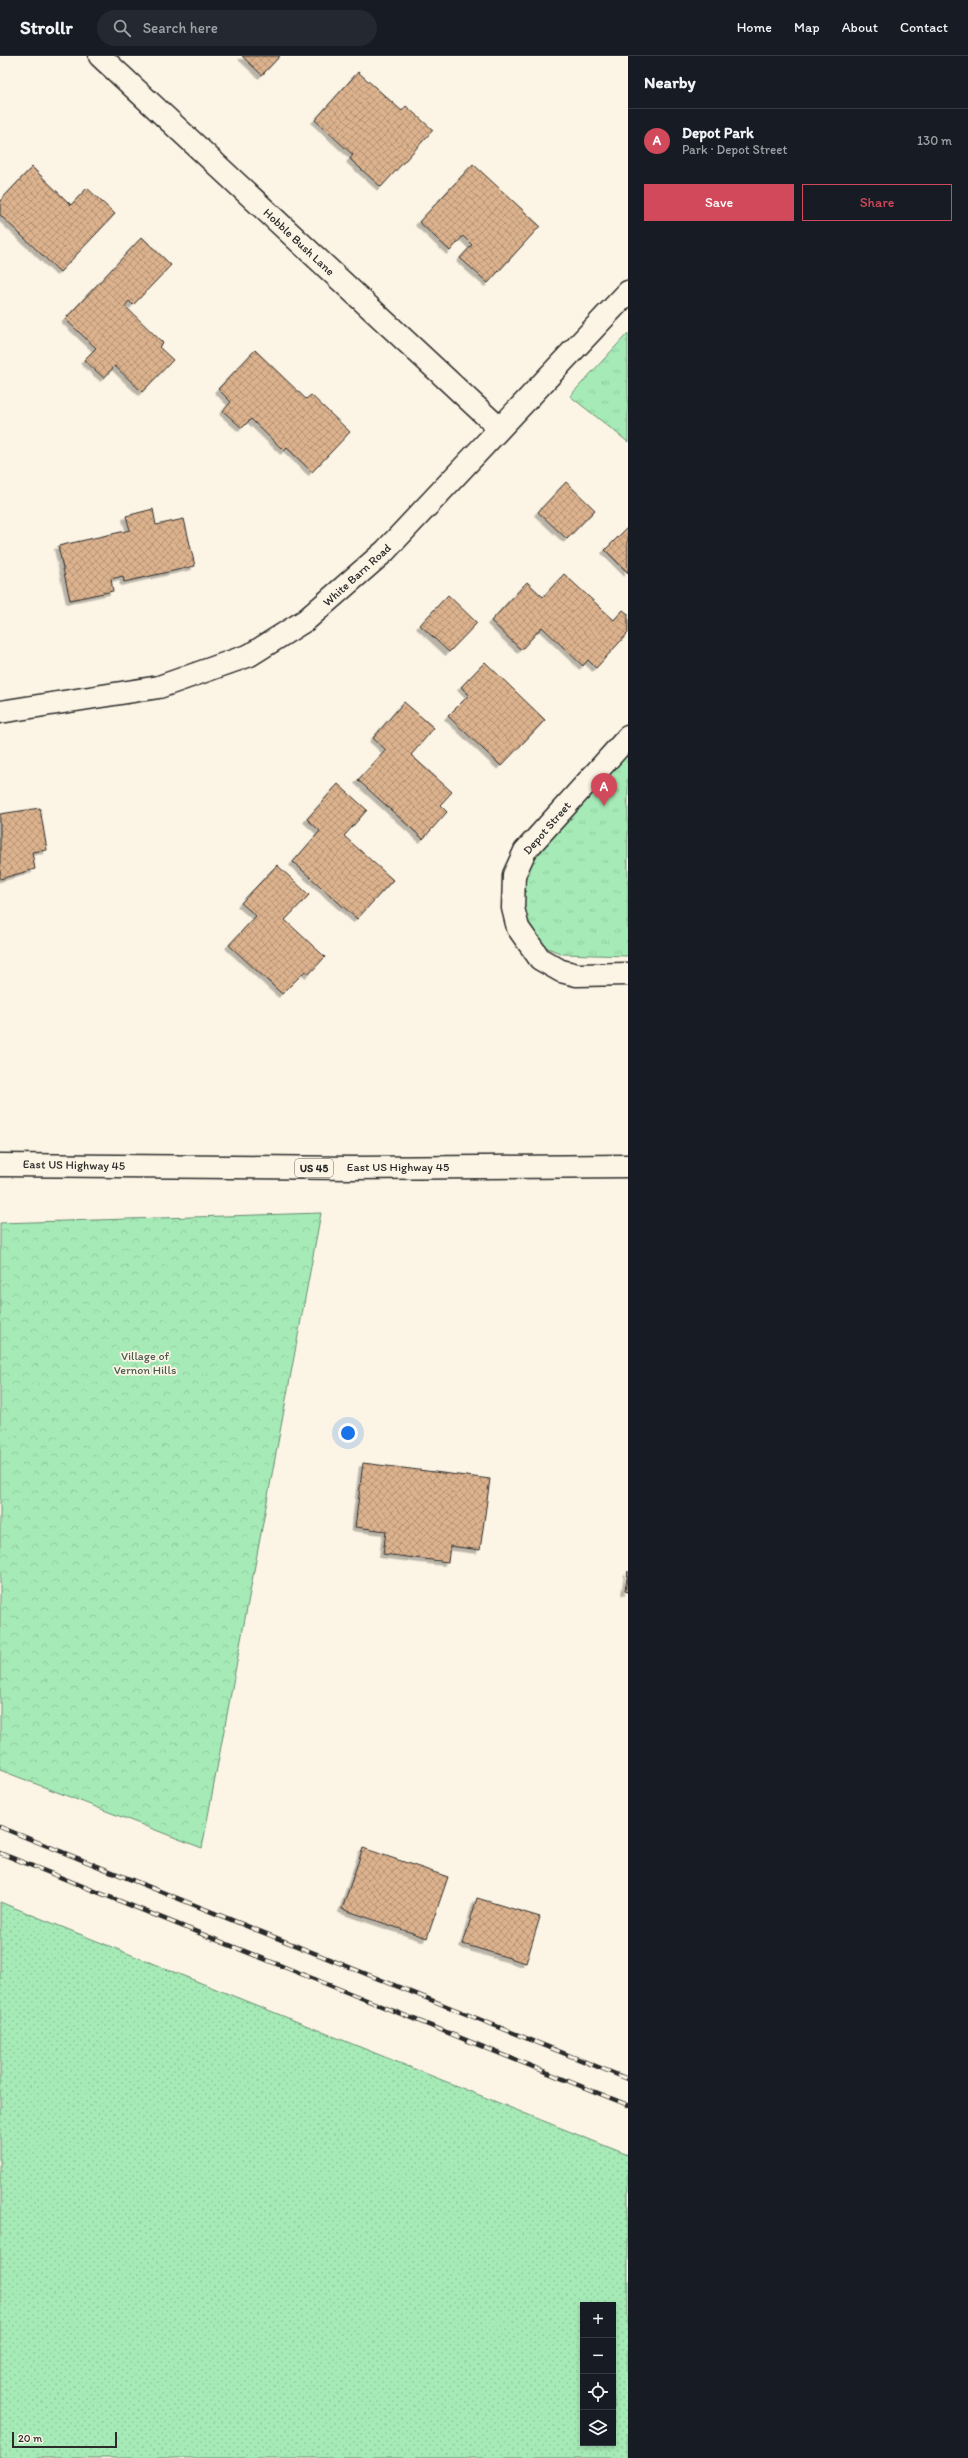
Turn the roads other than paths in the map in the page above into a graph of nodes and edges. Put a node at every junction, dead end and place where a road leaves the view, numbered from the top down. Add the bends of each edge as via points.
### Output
1 (100, 56) edge
2 (628, 292) edge
3 (499, 428) junction
4 (0, 712) edge
5 (628, 737) edge
6 (628, 974) edge
7 (0, 1164) edge
8 (628, 1166) edge

1 - 3 street, Hobble Bush Lane
2 - 3 street, White Barn Road
3 - 4 street, White Barn Road via 385,551 306,620 250,655 159,687
5 - 6 street, Depot Street via 525,851 514,875 513,908 518,928 540,959 561,971 577,975
7 - 8 street, East US Highway 45 / US 45 via 352,1168

